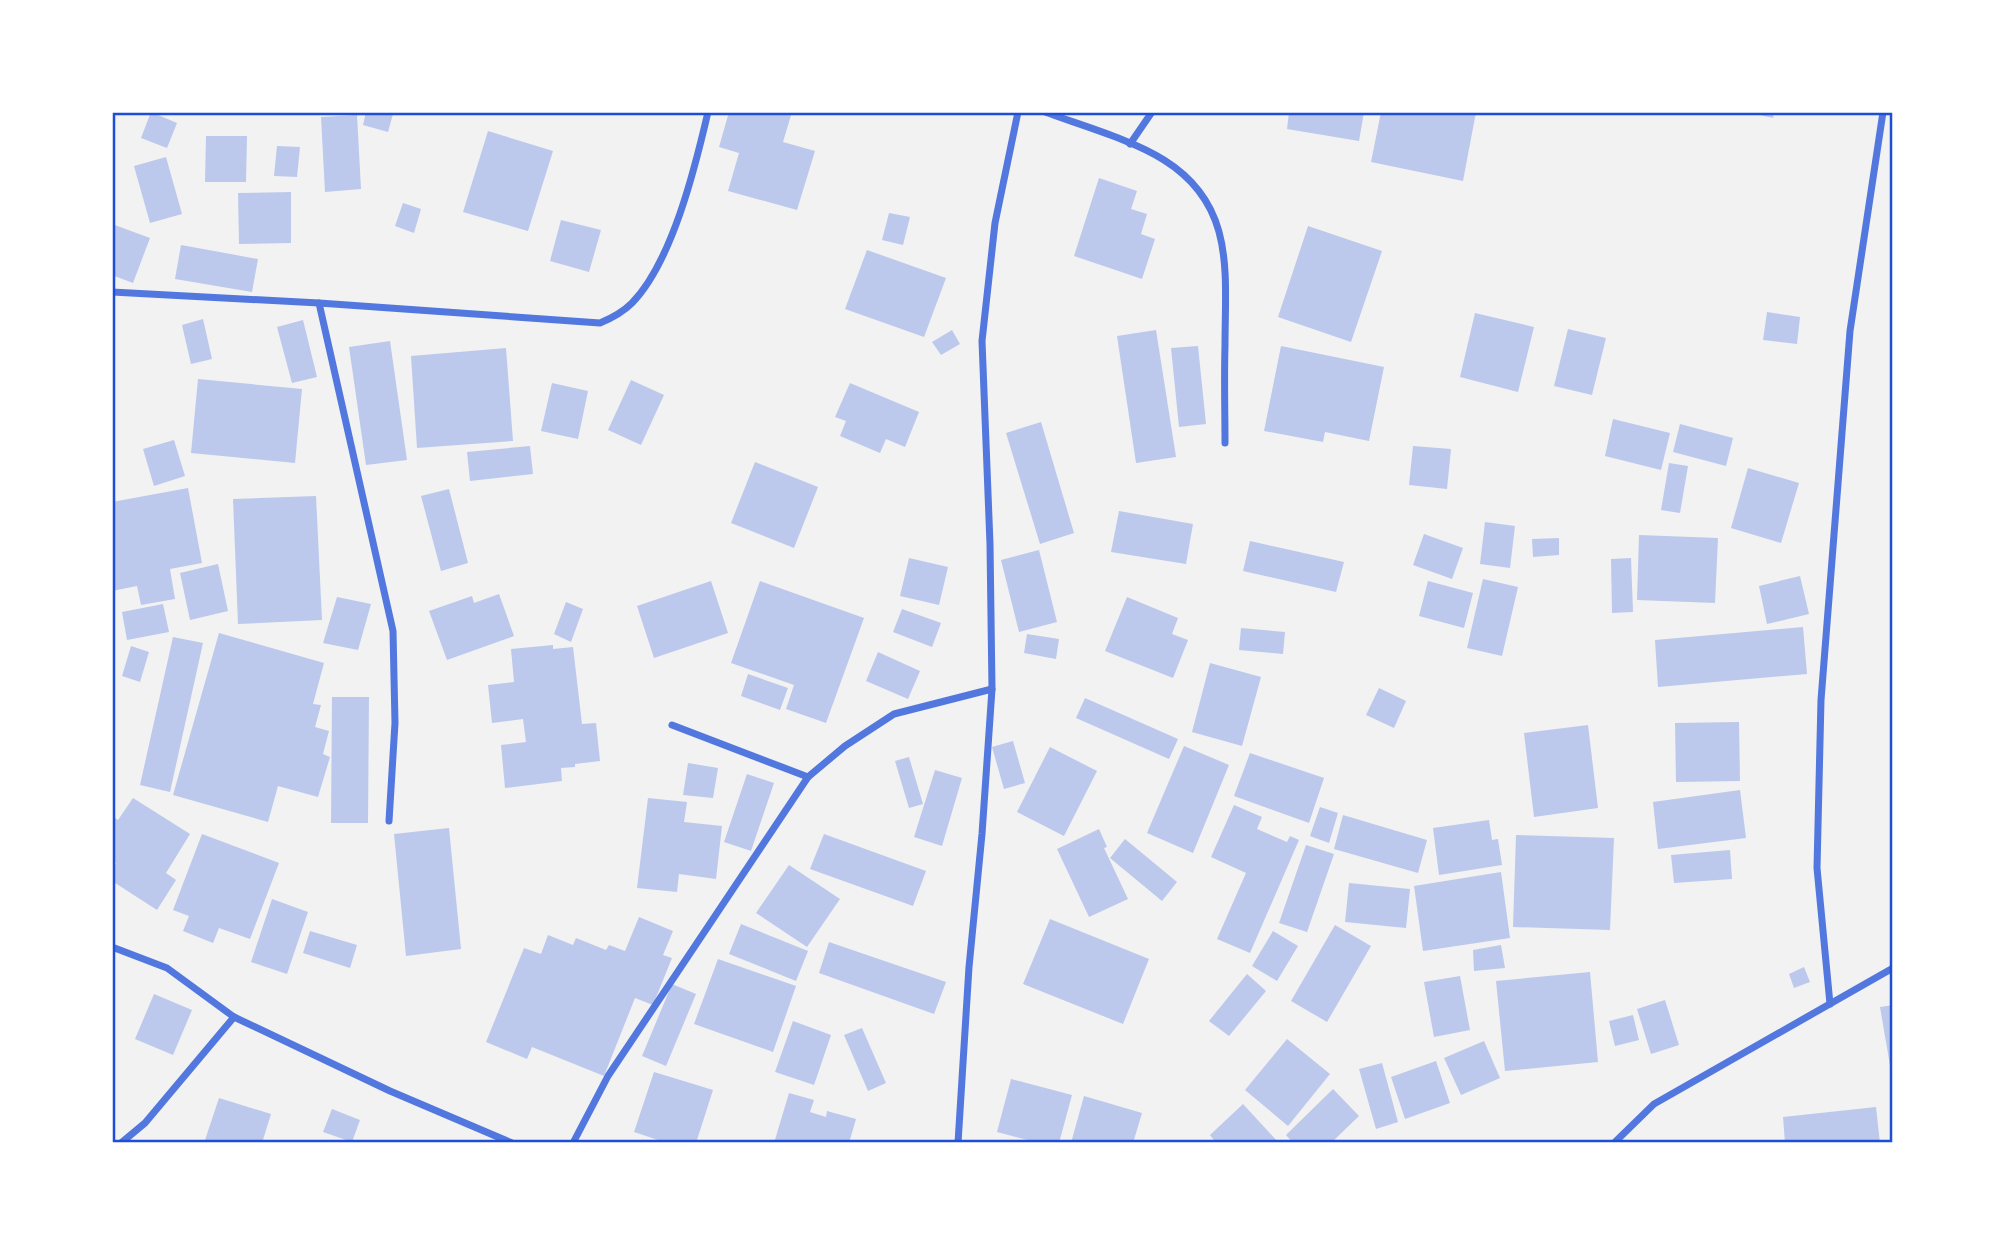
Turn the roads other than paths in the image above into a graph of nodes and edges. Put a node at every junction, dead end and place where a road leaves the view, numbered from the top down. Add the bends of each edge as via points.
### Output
1 (708, 112) edge
2 (1018, 112) edge
3 (1045, 112) edge
4 (1152, 112) edge
5 (1883, 112) edge
6 (1130, 144) junction
7 (112, 292) edge
8 (319, 303) junction
9 (1225, 443) dead end
10 (992, 689) junction
11 (672, 725) dead end
12 (808, 777) junction
13 (389, 821) dead end
14 (112, 947) edge
15 (1893, 968) edge
16 (1830, 1004) junction
17 (234, 1017) junction
18 (121, 1143) edge
19 (512, 1143) edge
20 (573, 1143) edge
21 (958, 1143) edge
22 (1614, 1143) edge

1 - 8 street via 668,244 649,280 617,316 600,323 580,323
2 - 10 street via 995,223 982,341
3 - 6 street
4 - 6 street
5 - 16 street via 1850,331 1821,700 1817,868
6 - 9 street via 1163,159 1193,183 1209,205 1223,239
7 - 8 street
8 - 13 street via 393,631 395,723
10 - 12 street via 894,714
10 - 21 street
11 - 12 street
12 - 20 street via 608,1076
14 - 17 street via 167,968
15 - 16 street
16 - 22 street via 1654,1104
17 - 18 street via 145,1123
17 - 19 street

